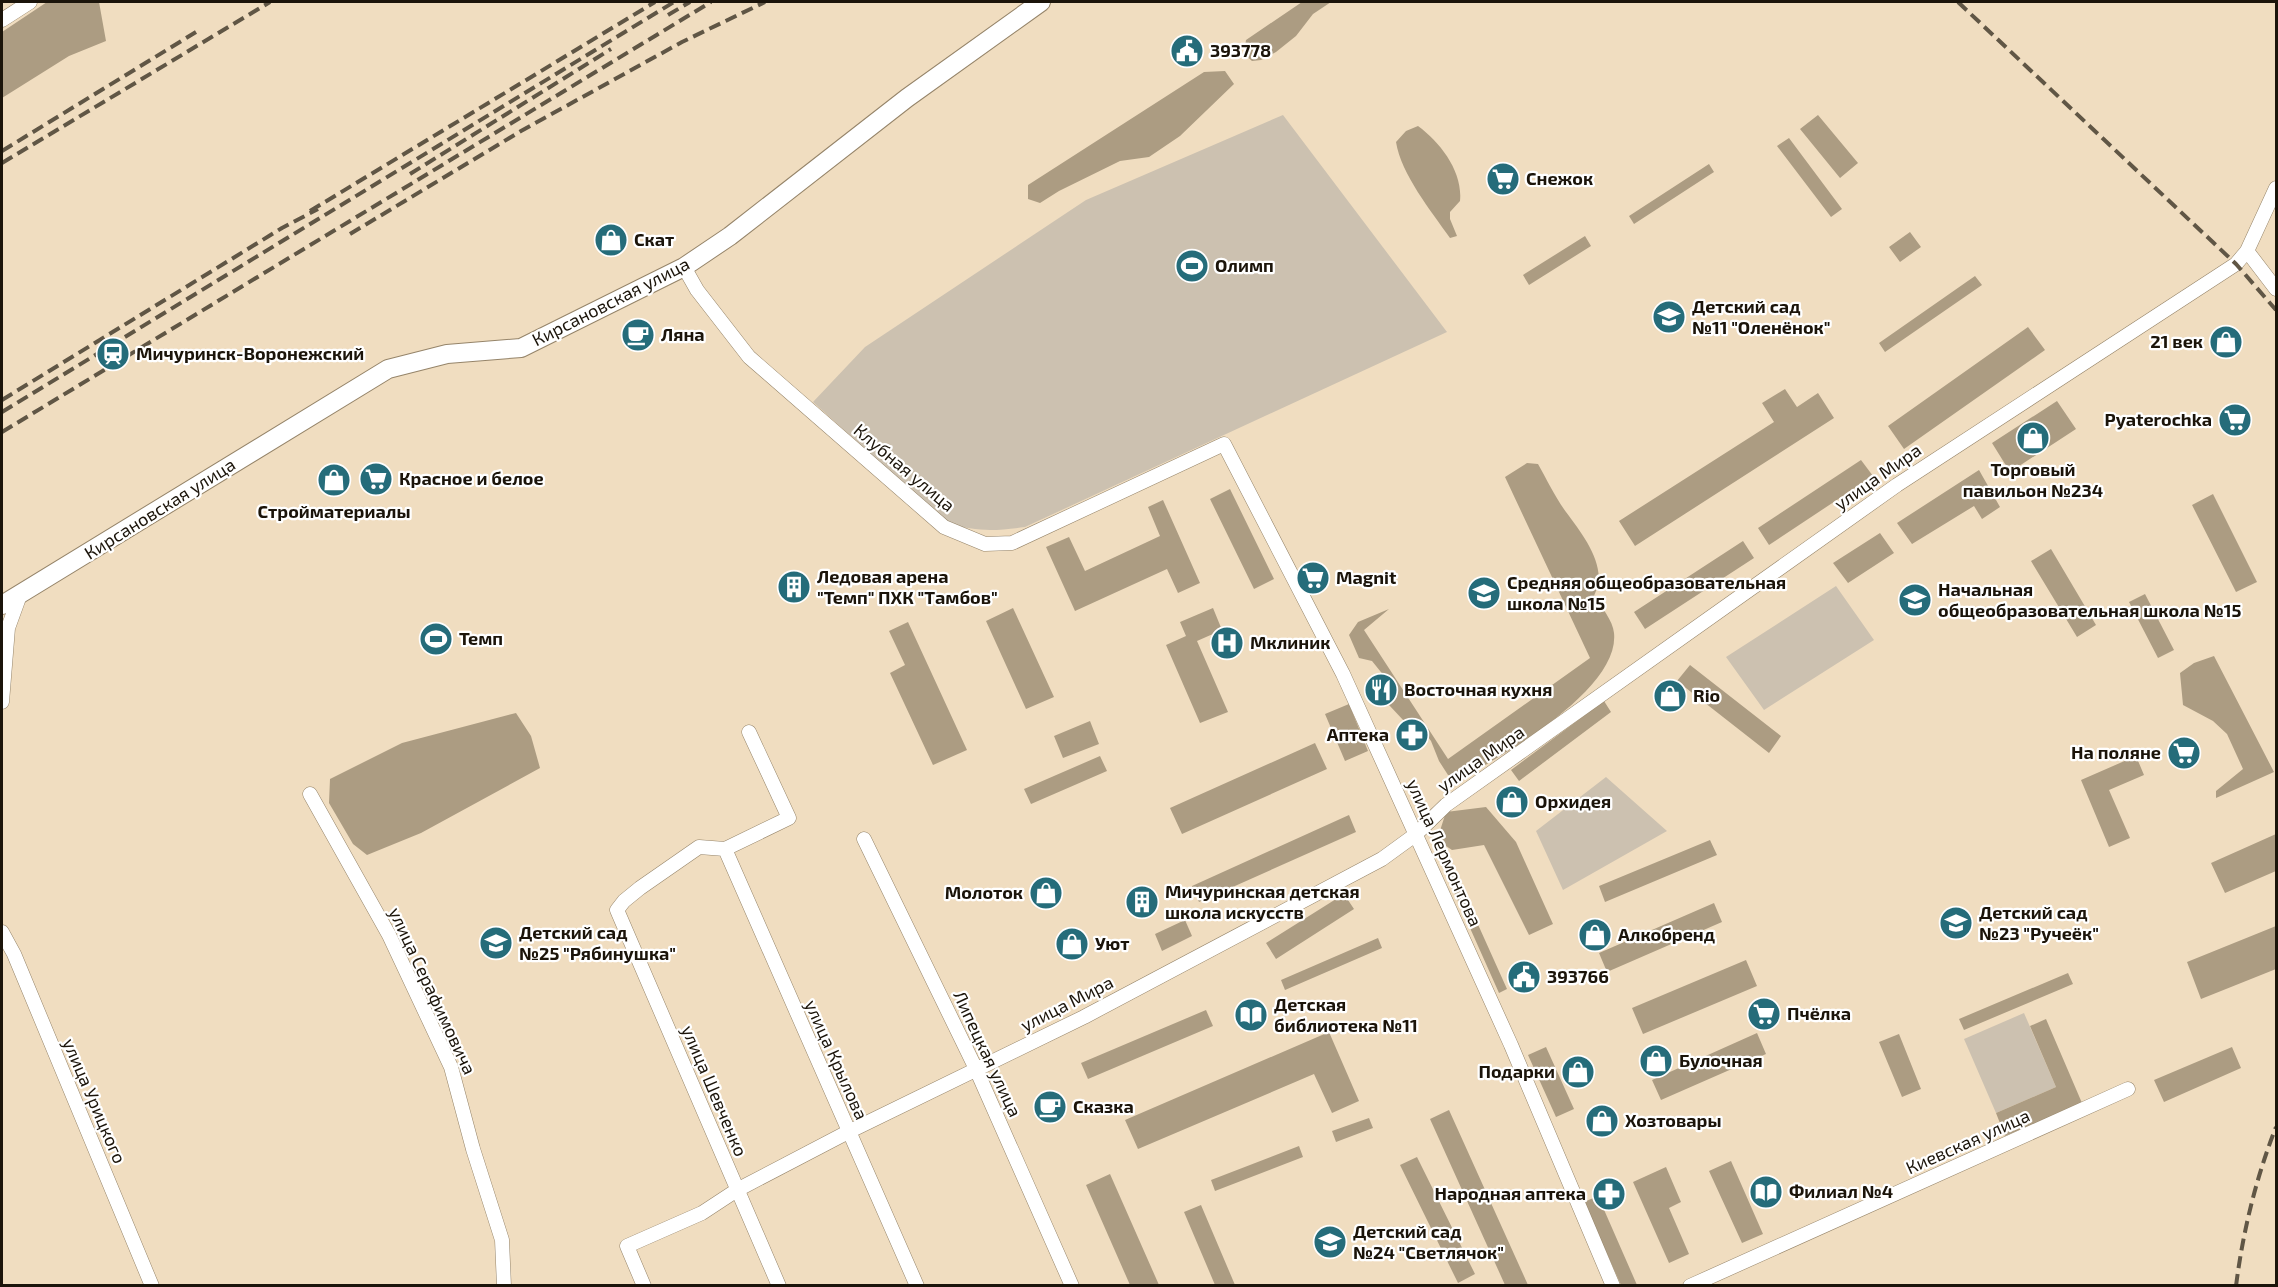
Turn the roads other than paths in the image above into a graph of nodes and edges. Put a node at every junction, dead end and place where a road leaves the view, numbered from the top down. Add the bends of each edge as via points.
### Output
1 (30, 2) edge
2 (1041, 2) edge
3 (2, 20) edge
4 (2275, 194) edge
5 (2247, 250) junction
6 (684, 267) junction
7 (2277, 289) edge
8 (1224, 444) joint
9 (20, 595) junction
10 (2, 605) edge
11 (2, 702) edge
12 (749, 732) dead end
13 (310, 794) dead end
14 (1414, 835) junction
15 (864, 839) dead end
16 (725, 849) junction
17 (2, 932) edge
18 (976, 1069) junction
19 (2128, 1089) dead end
20 (848, 1132) junction
21 (737, 1190) junction
22 (152, 1286) edge
23 (504, 1286) edge
24 (644, 1286) edge
25 (779, 1286) edge
26 (917, 1286) edge
27 (1072, 1286) edge
28 (1613, 1286) edge
29 (1690, 1286) edge

1 - 3 street
2 - 6 main road, Кирсановская улица
4 - 5 street, улица Мира
5 - 7 street
5 - 14 street, улица Мира via 2236,264 2216,278 1973,435 1772,573 1446,805
6 - 8 street, Клубная улица via 749,357 944,527 985,544 1012,543
6 - 9 main road, Кирсановская улица via 521,348 447,354 388,369
8 - 14 street, улица Лермонтова via 1343,674
9 - 10 main road, Кирсановская улица
9 - 11 street via 8,628
12 - 16 street via 789,818
13 - 23 street, улица Серафимовича via 389,935 451,1067 502,1240
14 - 18 street, улица Мира via 1382,859 1084,1017
14 - 28 street, улица Лермонтова via 1511,1045
15 - 18 street, Липецкая улица
16 - 20 street, улица Крылова
16 - 21 street, улица Шевченко via 699,847 640,888 617,910
17 - 22 street, улица Урицкого
18 - 20 street, улица Мира
18 - 27 street, Липецкая улица
19 - 29 street, Киевская улица
20 - 21 street, улица Мира
20 - 26 street, улица Крылова
21 - 24 street, улица Мира via 702,1212 627,1246
21 - 25 street, улица Шевченко

